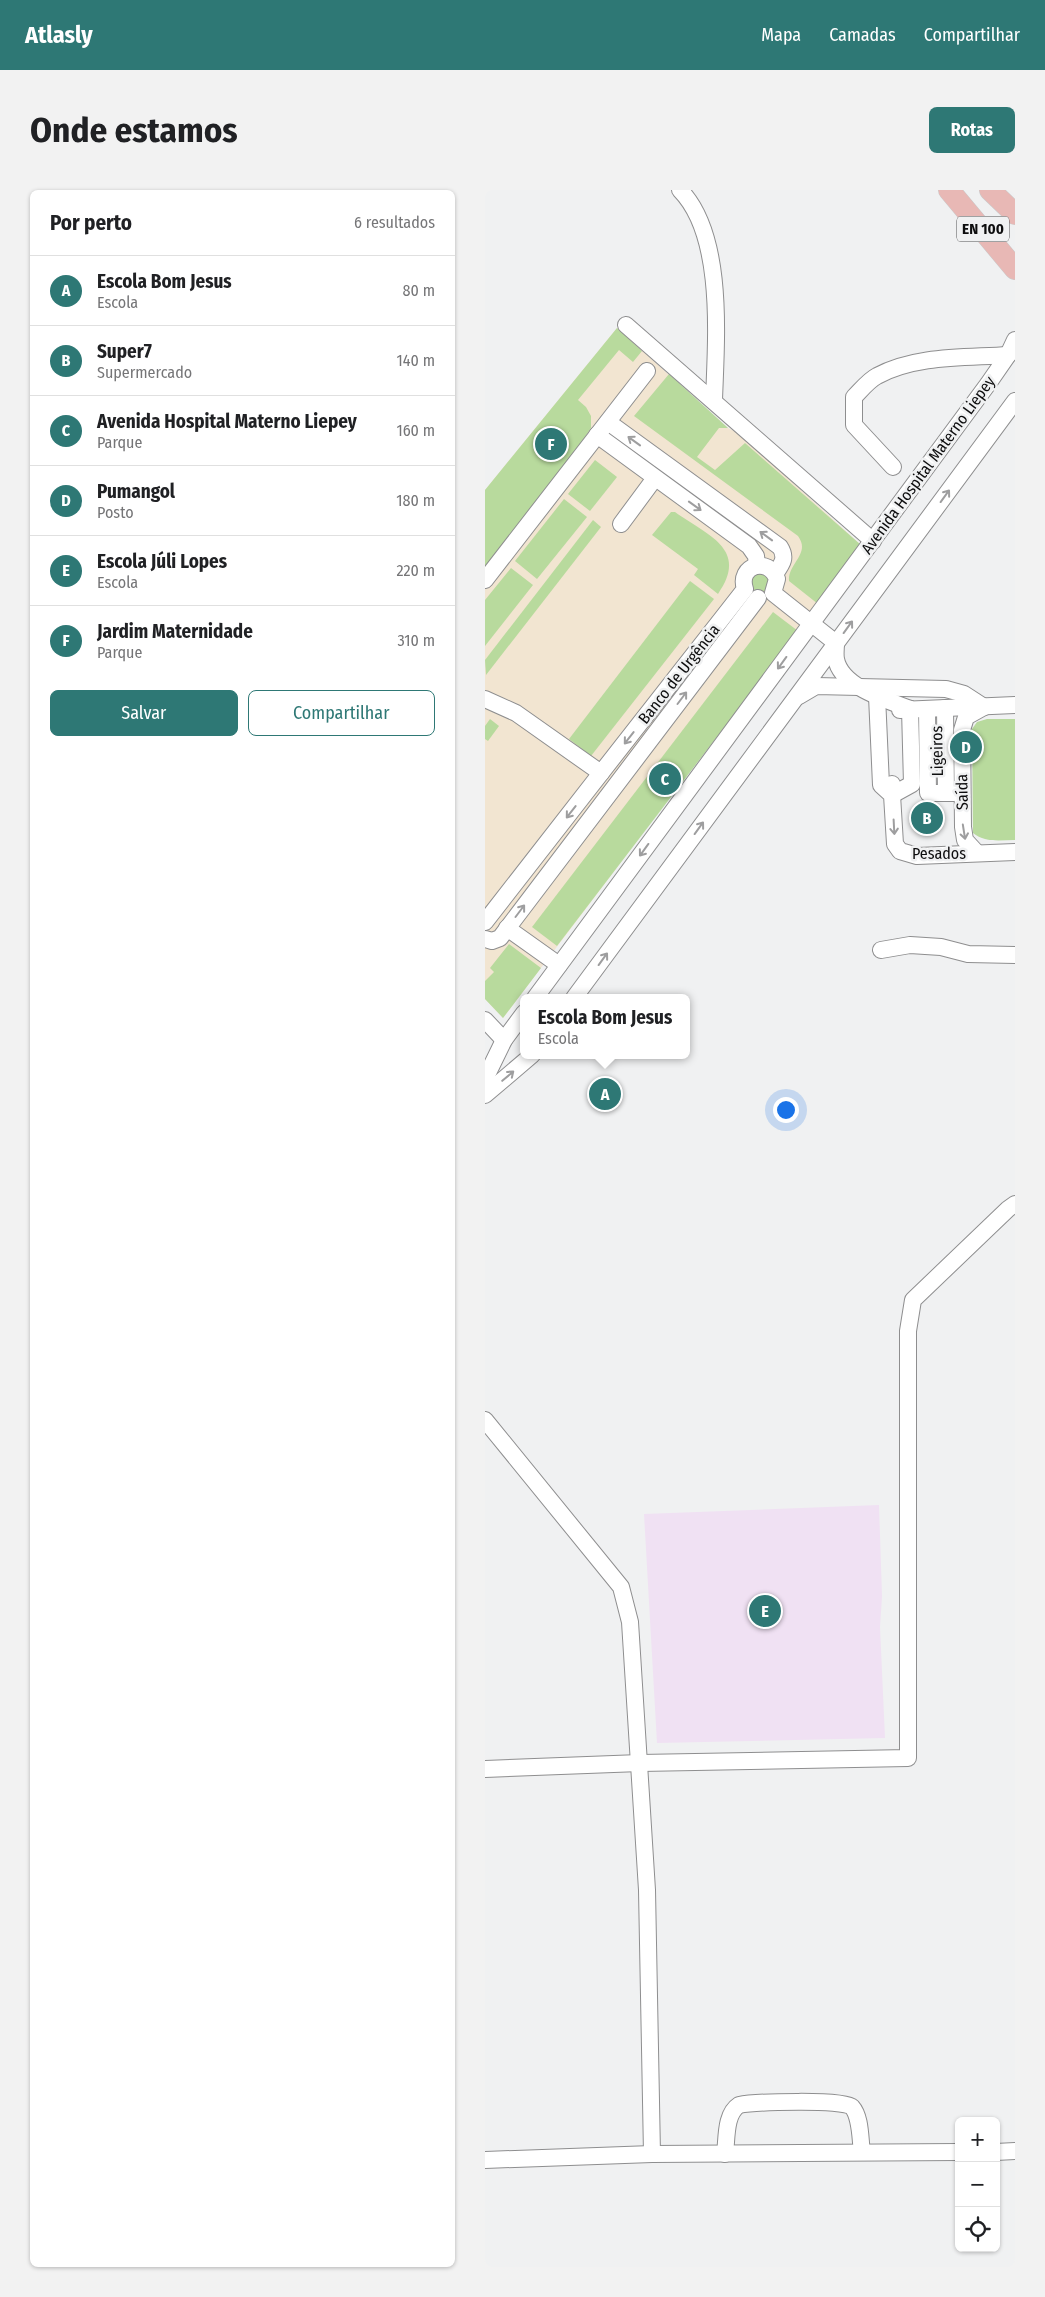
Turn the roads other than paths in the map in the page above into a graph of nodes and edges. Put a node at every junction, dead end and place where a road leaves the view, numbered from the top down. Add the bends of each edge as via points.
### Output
1 (680, 190) edge
2 (949, 190) edge
3 (991, 190) edge
4 (1015, 213) edge
5 (1015, 269) edge
6 (626, 324) dead end
7 (1012, 347) edge
8 (647, 371) dead end
9 (714, 400) junction
10 (1015, 401) edge
11 (608, 422) junction
12 (597, 435) junction
13 (893, 467) dead end
14 (655, 478) junction
15 (621, 524) dead end
16 (873, 541) junction
17 (757, 565) junction
18 (775, 574) junction
19 (485, 580) edge
20 (758, 593) junction
21 (811, 624) junction
22 (836, 643) junction
23 (857, 686) junction
24 (795, 698) junction
25 (485, 699) edge
26 (1015, 706) edge
27 (891, 707) junction
28 (984, 707) junction
29 (940, 708) junction
30 (601, 773) junction
31 (897, 792) junction
32 (946, 796) junction
33 (1015, 852) edge
34 (977, 853) junction
35 (485, 922) edge
36 (507, 928) junction
37 (485, 939) edge
38 (881, 950) dead end
39 (1015, 955) edge
40 (559, 965) junction
41 (538, 994) edge
42 (577, 994) edge
43 (520, 1018) edge
44 (485, 1020) edge
45 (504, 1040) junction
46 (526, 1059) edge
47 (485, 1079) edge
48 (485, 1095) edge
49 (1015, 1204) edge
50 (485, 1420) edge
51 (640, 1763) junction
52 (485, 1769) edge
53 (862, 2152) junction
54 (955, 2152) edge
55 (1000, 2152) edge
56 (1015, 2152) edge
57 (652, 2154) junction
58 (725, 2154) junction
59 (485, 2160) edge

1 - 9 street via 691,201 703,226 711,256 717,336
2 - 5 main road, EN 100
3 - 4 main road, EN 100
6 - 9 street
7 - 13 street via 928,360 876,376 854,397 854,425
7 - 16 street, Avenida Hospital Materno Liepey
8 - 11 street
9 - 16 street
22 -> 10 street, Avenida Hospital Materno Liepey
11 - 12 street
18 -> 11 street via 784,560 784,553 779,547
12 - 14 street
12 - 19 street
14 - 15 street
14 -> 17 street via 749,546 756,556
16 - 21 street, Avenida Hospital Materno Liepey
17 - 18 street via 768,566
17 - 20 street, Banco de Urgência via 745,574
18 - 20 street via 777,584
20 - 21 street
20 -> 30 street, Banco de Urgência
36 -> 20 street
21 - 22 street
21 -> 40 street, Avenida Hospital Materno Liepey
22 - 23 street via 836,660 843,674
22 - 24 street, Avenida Hospital Materno Liepey
23 - 24 street via 816,686
23 - 27 street
23 - 28 street via 947,689 964,694
42 -> 24 street, Avenida Hospital Materno Liepey
25 - 30 street via 516,713
26 - 28 street
27 - 29 street
27 - 31 street, Pesados via 881,785
27 - 31 street via 912,784
28 - 29 street
28 - 32 street, Saída via 966,717
29 - 32 street, Ligeiros
29 - 32 street, Ligeiros
30 -> 35 street, Banco de Urgência
31 -> 34 street, Pesados via 895,844 899,851 917,856
32 -> 34 street, Saída via 965,840
33 - 34 street
36 - 37 street via 500,938
36 - 40 street
38 - 39 street via 910,945 941,947 968,954
40 - 41 street, Avenida Hospital Materno Liepey
43 - 45 street
44 - 45 street
45 - 47 street
48 -> 46 street
49 - 51 street via 913,1300 908,1331 908,1758
50 - 51 street via 621,1587 630,1622
51 - 52 street
51 - 57 street via 647,1890
53 - 54 street
53 - 58 street
53 - 58 street via 857,2114 852,2107 847,2103 825,2102 739,2105 733,2109 728,2125
55 - 56 street
57 - 58 street
57 - 59 street

